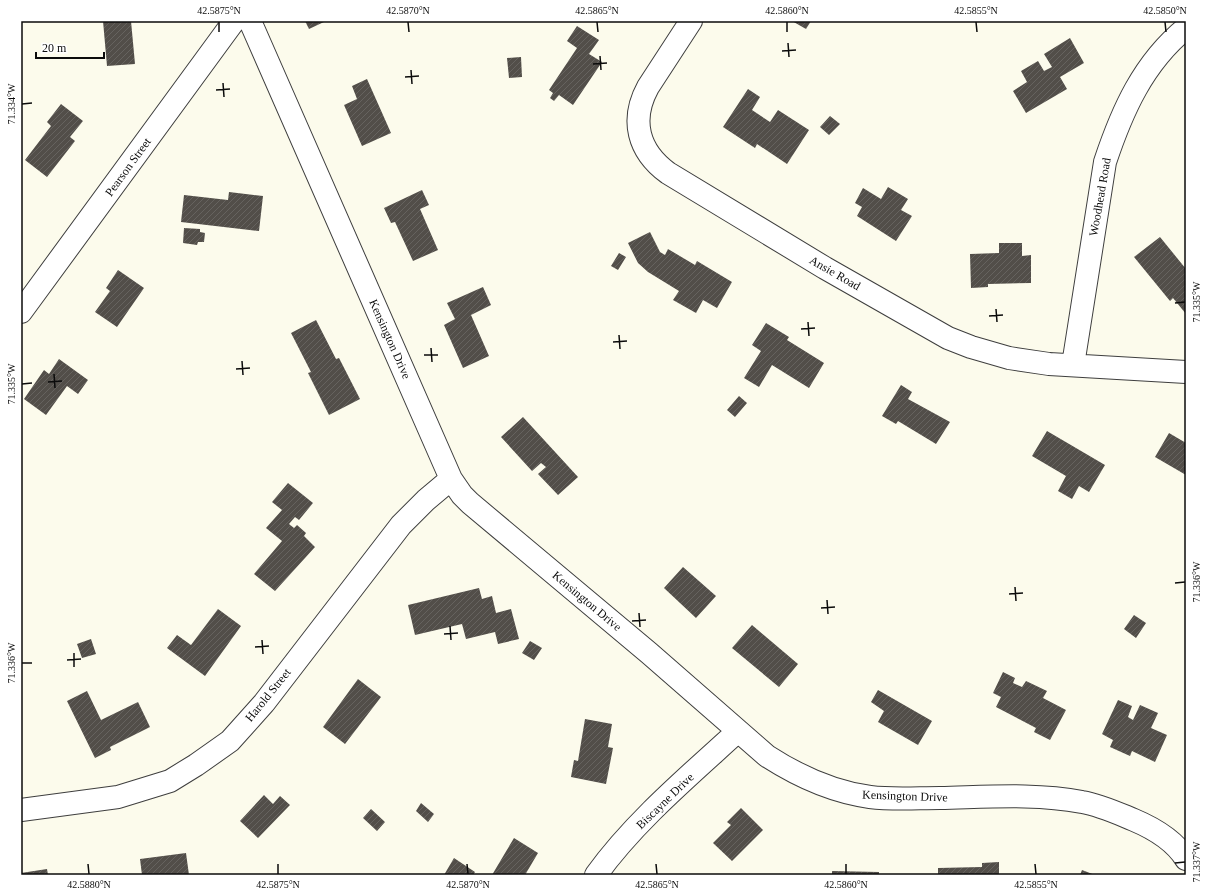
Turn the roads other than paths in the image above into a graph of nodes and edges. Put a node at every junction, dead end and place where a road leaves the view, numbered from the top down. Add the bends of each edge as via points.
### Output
1 (234, 21) edge
2 (250, 21) edge
3 (691, 21) edge
4 (1186, 28) edge
5 (21, 312) edge
6 (1073, 366) junction
7 (1186, 372) edge
8 (451, 479) junction
9 (738, 731) junction
10 (21, 810) edge
11 (1186, 860) edge
12 (596, 875) edge

1 - 5 street, Pearson Street
2 - 8 street, Kensington Drive
3 - 6 street, Ansie Road via 648,88 640,110 642,142 661,168 825,268 948,338 1009,358
4 - 6 street, Woodhead Road via 1166,46 1140,80 1126,106 1107,155
6 - 7 street, Ansie Road
8 - 9 street, Kensington Drive via 470,503
8 - 10 street, Harold Street via 401,525 264,703 230,742 170,781 118,797
9 - 11 street, Kensington Drive via 767,756 805,778 853,794 891,798 1031,797 1082,802 1146,825 1160,833
9 - 12 street, Biscayne Drive via 649,815

